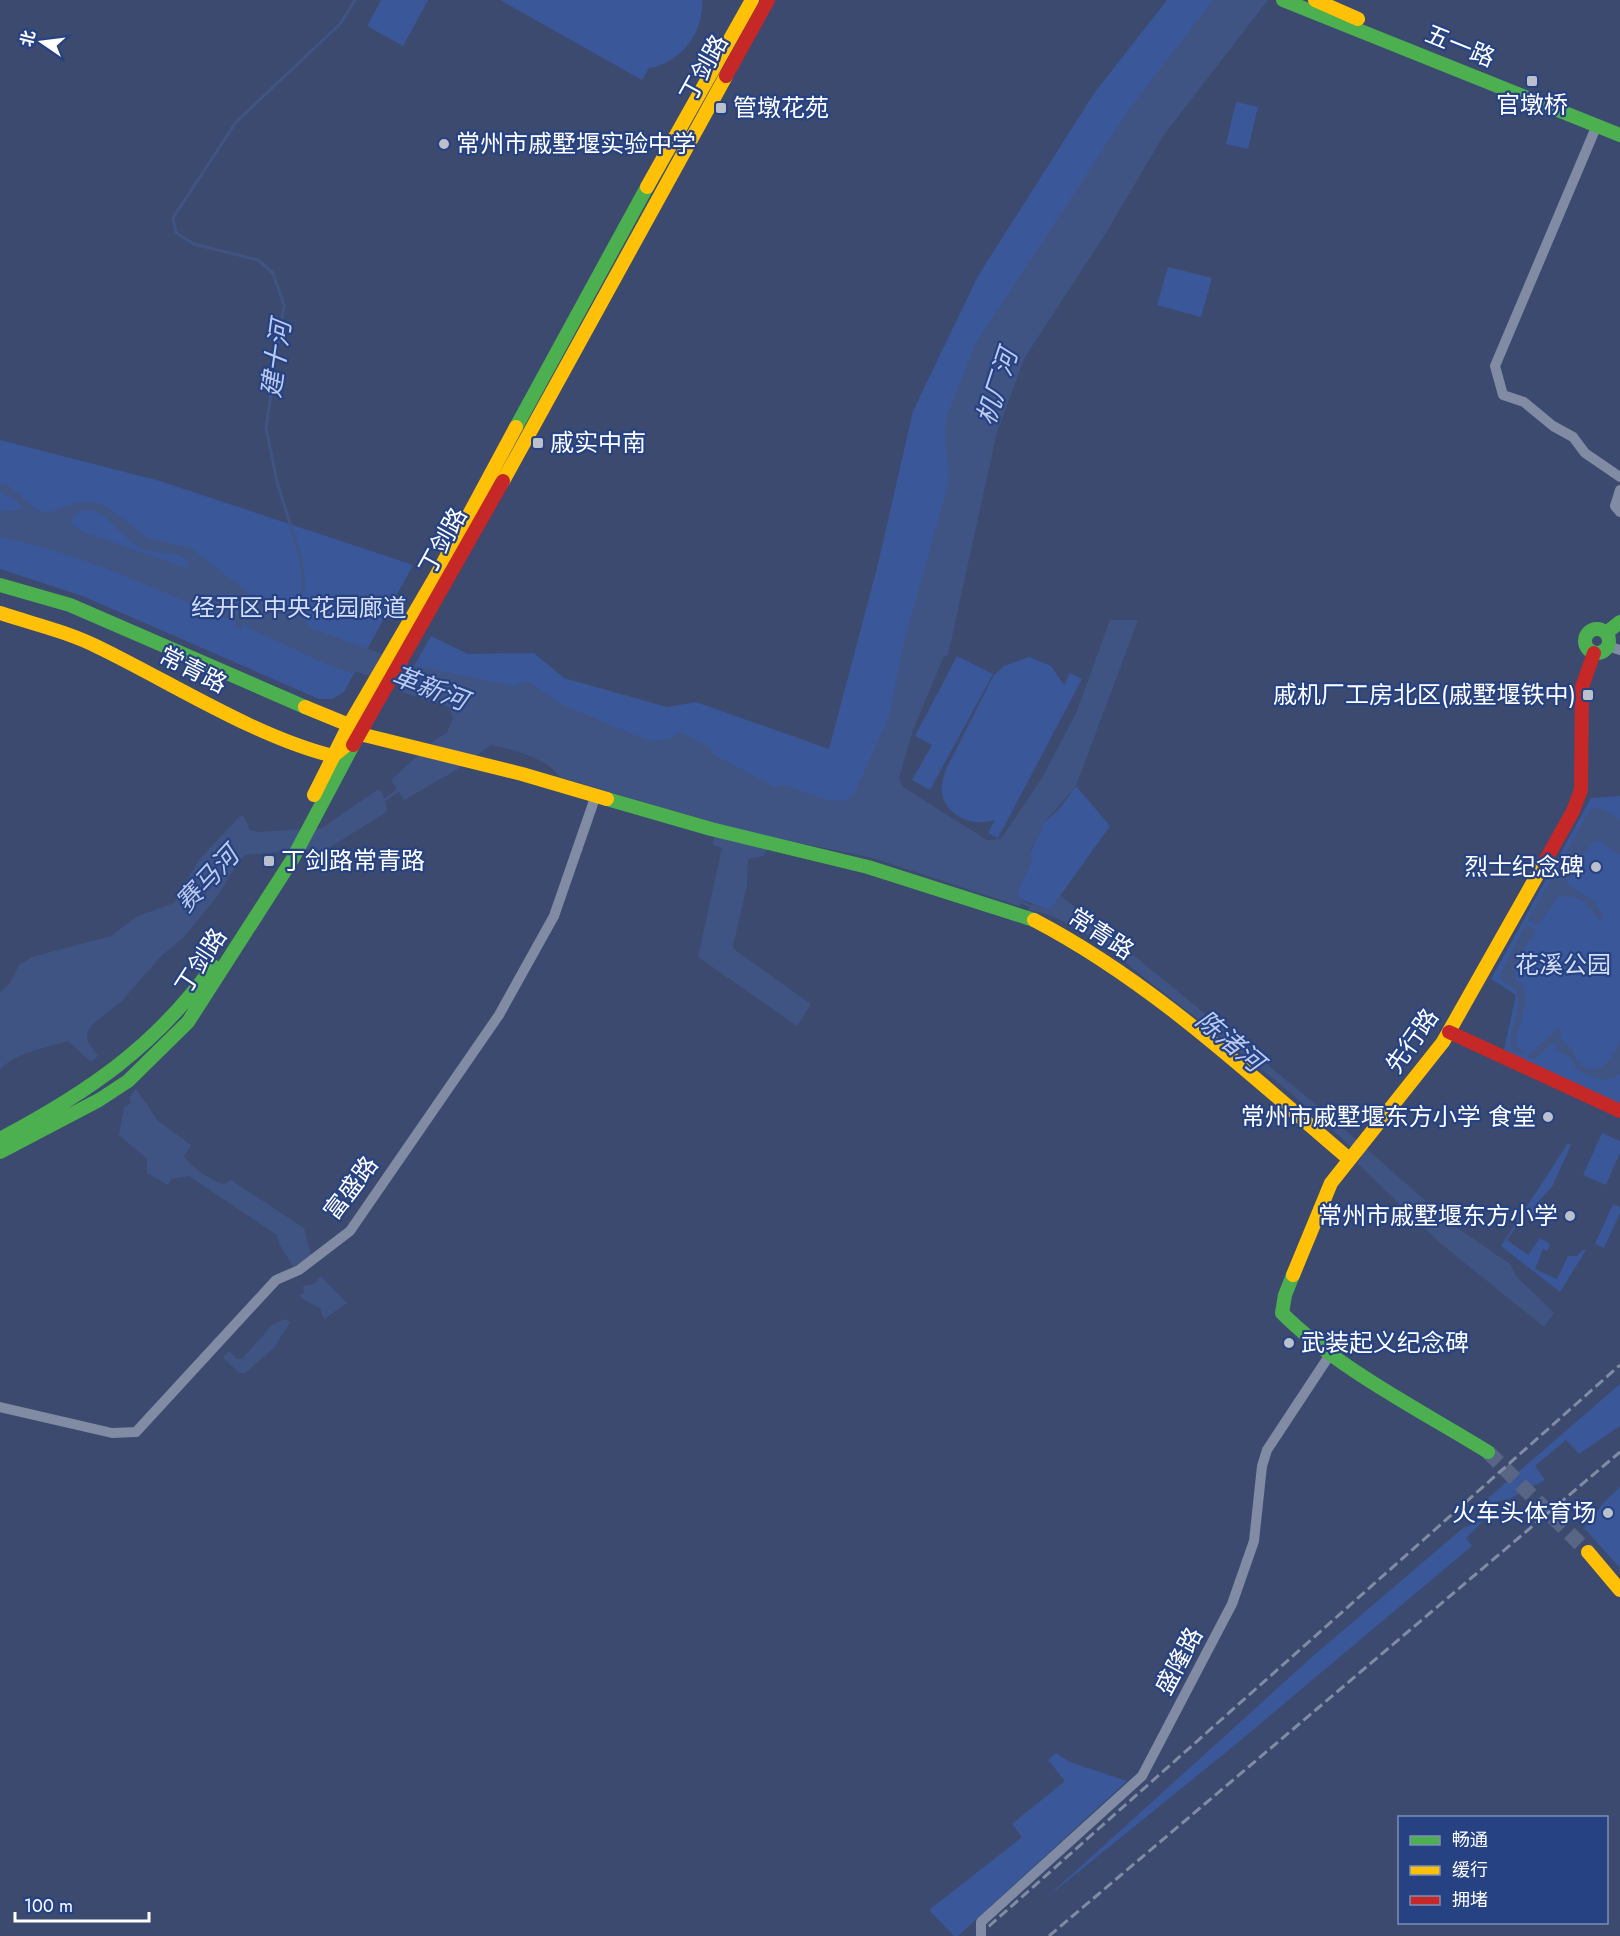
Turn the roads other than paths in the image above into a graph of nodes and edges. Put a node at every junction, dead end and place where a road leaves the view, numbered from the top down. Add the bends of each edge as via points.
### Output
1 (752, 0) edge
2 (768, 0) edge
3 (1283, 0) edge
4 (1315, 0) edge
5 (1620, 124) edge
6 (1597, 125) junction
7 (1620, 135) edge
8 (1620, 477) edge
9 (1620, 490) edge
10 (1620, 512) edge
11 (0, 585) edge
12 (0, 613) edge
13 (1620, 622) edge
14 (1612, 643) edge
15 (397, 653) junction
16 (1594, 653) junction
17 (376, 690) junction
18 (349, 725) junction
19 (360, 734) junction
20 (333, 756) junction
21 (596, 795) junction
22 (305, 823) junction
23 (286, 862) junction
24 (1449, 1032) junction
25 (1620, 1111) edge
26 (0, 1139) edge
27 (0, 1152) edge
28 (1350, 1156) junction
29 (1331, 1353) junction
30 (0, 1407) edge
31 (1488, 1452) tunnel mouth
32 (1588, 1552) tunnel mouth
33 (1620, 1590) edge
34 (981, 1936) edge

1 - 15 main road, 丁剑路 via 650,181
2 - 15 main road, 丁剑路 via 446,584
3 - 6 main road, 五一路
4 - 5 main road, 五一路
6 - 7 main road, 五一路
6 - 8 street via 1495,366 1503,395 1524,402
9 - 10 street via 1615,506
11 - 18 main road, 常青路 via 70,605
12 - 20 main road, 常青路 via 97,646 214,707 309,750
13 - 14 main road
14 - 16 main road via 1602,652
14 - 16 main road via 1594,629 1586,636 1586,646
15 - 17 main road, 丁剑路
16 - 24 main road, 先行路 via 1582,687 1581,790 1573,811
17 - 18 main road, 丁剑路
17 - 19 main road, 丁剑路
18 - 19 main road, 常青路
18 - 20 main road, 丁剑路
19 - 20 main road
19 - 21 main road, 常青路
19 - 22 main road, 丁剑路
20 - 22 main road, 丁剑路
21 - 28 main road, 常青路 via 711,829 868,867 983,903 1063,934 1170,1008
21 - 30 street, 富盛路 via 554,916 499,1016 350,1231 298,1270 276,1280 136,1432 112,1433
22 - 23 main road, 丁剑路
23 - 26 main road, 丁剑路 via 202,984 162,1031 93,1088
23 - 27 main road, 丁剑路 via 210,992 188,1022 128,1081
24 - 25 main road
24 - 28 main road, 先行路 via 1417,1077
28 - 29 main road, 先行路 via 1330,1183 1285,1295 1282,1313
29 - 31 main road, 先行路
29 - 34 street, 盛隆路 via 1268,1450 1262,1466 1254,1541 1232,1604 1142,1776 981,1922
32 - 33 main road

